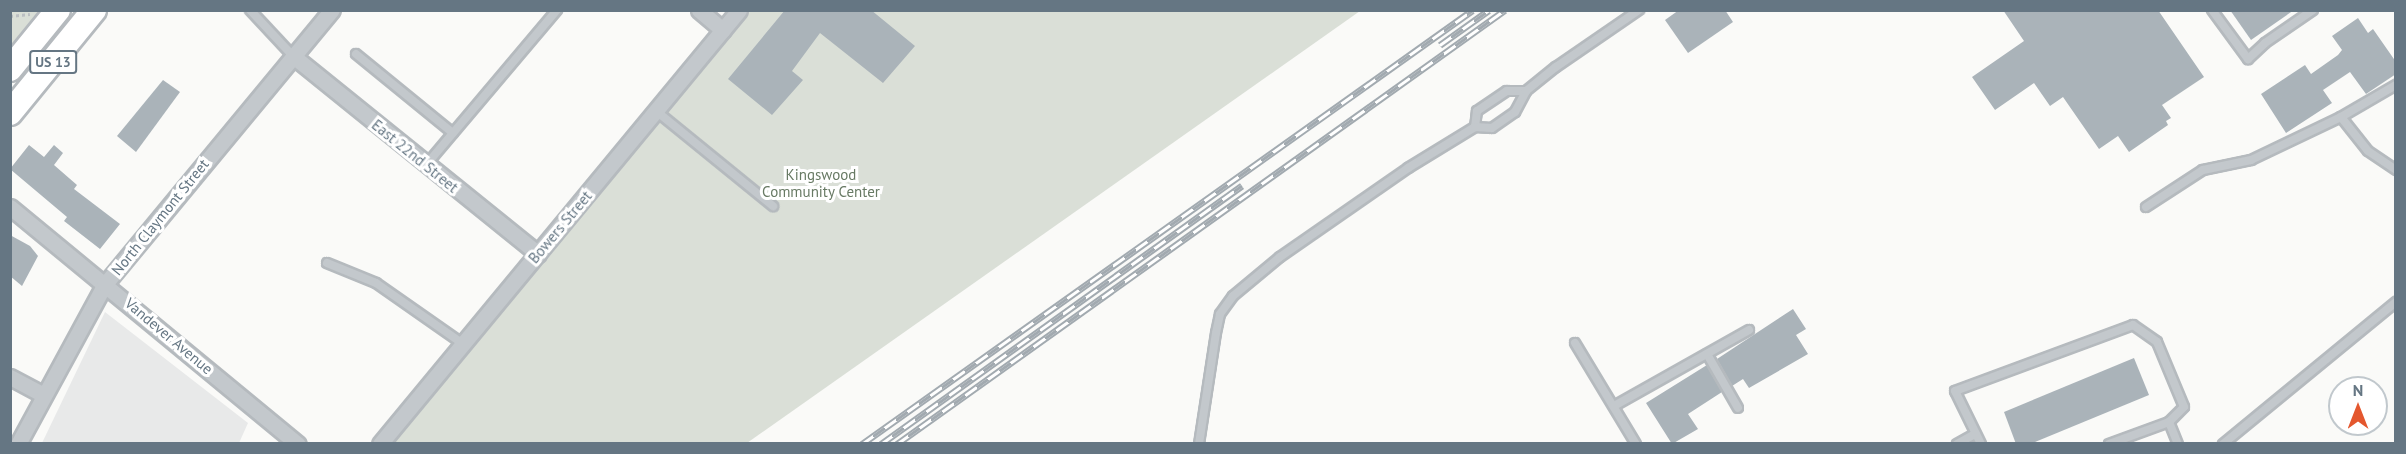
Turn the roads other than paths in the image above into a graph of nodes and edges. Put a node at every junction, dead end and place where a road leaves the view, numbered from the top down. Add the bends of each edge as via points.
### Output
1 (94, 10) edge
2 (250, 10) edge
3 (332, 10) edge
4 (557, 10) edge
5 (699, 10) edge
6 (739, 10) edge
7 (1639, 10) edge
8 (2212, 10) edge
9 (2313, 10) edge
10 (47, 12) edge
11 (723, 30) junction
12 (356, 54) dead end
13 (293, 56) junction
14 (10, 69) edge
15 (2396, 86) edge
16 (1526, 91) junction
17 (656, 111) junction
18 (10, 112) edge
19 (2341, 117) junction
20 (1475, 127) junction
21 (453, 134) junction
22 (426, 165) junction
23 (2396, 170) edge
24 (773, 206) dead end
25 (10, 207) edge
26 (2146, 207) dead end
27 (538, 254) junction
28 (327, 263) dead end
29 (105, 284) junction
30 (2396, 302) edge
31 (1749, 330) dead end
32 (1575, 343) dead end
33 (463, 344) junction
34 (1707, 354) junction
35 (10, 377) edge
36 (44, 395) junction
37 (1614, 406) junction
38 (1738, 408) dead end
39 (2169, 422) junction
40 (1975, 434) junction
41 (18, 444) edge
42 (298, 444) edge
43 (381, 444) edge
44 (1199, 444) edge
45 (1636, 444) edge
46 (1957, 444) edge
47 (1981, 444) edge
48 (2109, 444) edge
49 (2178, 444) edge
50 (2223, 444) edge

1 - 18 main road, US 13
2 - 13 lane
3 - 13 street, North Claymont Street
4 - 21 lane
5 - 11 street
6 - 11 street, Bowers Street
7 - 16 lane
8 - 9 lane via 2248,59
10 - 14 main road, US 13
11 - 17 street, Bowers Street
12 - 21 lane
13 - 22 street, East 22nd Street
13 - 29 street, North Claymont Street
15 - 19 lane
16 - 20 lane via 1515,112 1492,128
16 - 20 lane via 1507,90 1477,111
17 - 24 lane
17 - 27 street, Bowers Street
19 - 23 lane via 2368,151
19 - 26 lane via 2251,160 2203,170
20 - 44 lane via 1319,230 1233,296 1220,314 1213,342
21 - 22 lane
22 - 27 street, East 22nd Street
25 - 29 street, Vandever Avenue
27 - 33 street, Bowers Street
28 - 33 lane via 376,283
29 - 36 street, North Claymont Street
29 - 42 street, Vandever Avenue
30 - 50 lane
31 - 34 lane
32 - 37 lane
33 - 43 street, Bowers Street
34 - 37 lane
34 - 38 lane
35 - 36 street
36 - 41 street, North Claymont Street
37 - 45 lane
39 - 40 lane via 2184,407 2157,342 2133,326 1955,392
39 - 48 lane
39 - 49 lane
40 - 46 lane
40 - 47 lane

